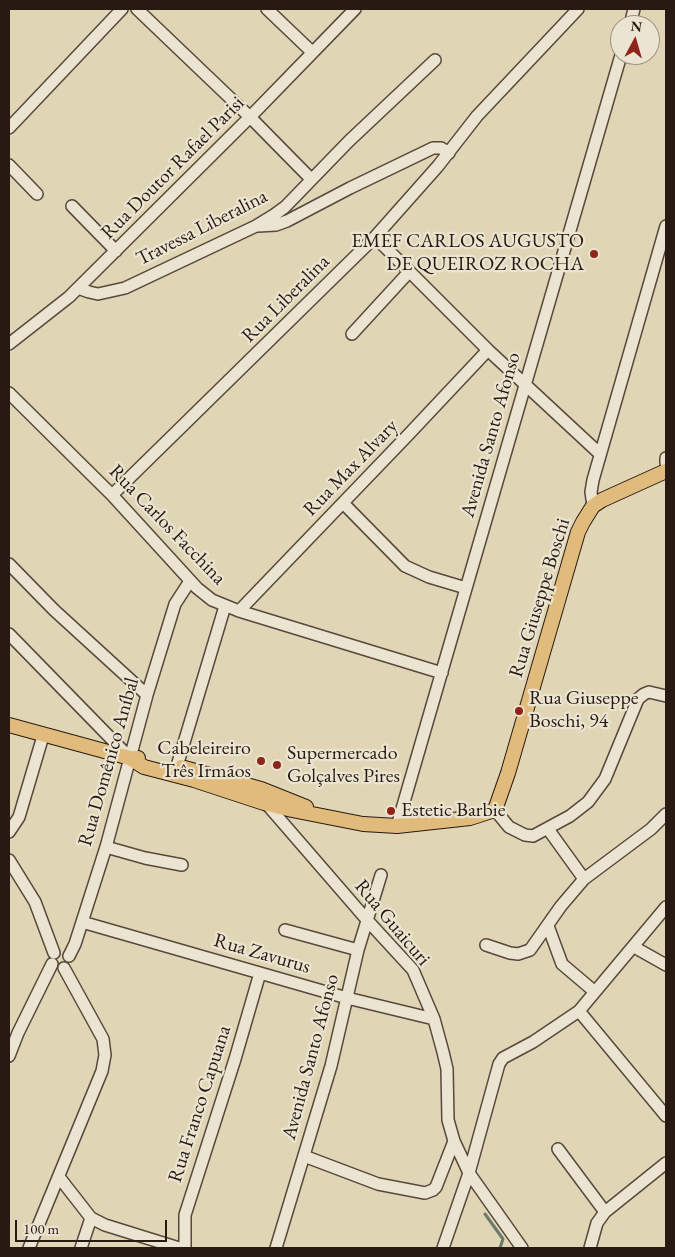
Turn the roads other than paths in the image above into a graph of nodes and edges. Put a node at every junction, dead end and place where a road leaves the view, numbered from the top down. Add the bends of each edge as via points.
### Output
1 (122, 9) edge
2 (137, 9) edge
3 (267, 9) edge
4 (355, 9) edge
5 (578, 9) edge
6 (312, 52) junction
7 (436, 60) dead end
8 (618, 65) edge
9 (250, 118) junction
10 (9, 128) edge
11 (449, 153) junction
12 (9, 165) edge
13 (311, 179) junction
14 (36, 194) dead end
15 (72, 206) dead end
16 (256, 226) junction
17 (666, 226) edge
18 (375, 237) junction
19 (116, 251) junction
20 (409, 272) junction
21 (78, 288) junction
22 (352, 334) dead end
23 (9, 344) edge
24 (488, 350) junction
25 (524, 384) junction
26 (10, 397) edge
27 (600, 454) junction
28 (666, 458) edge
29 (666, 463) edge
30 (666, 471) edge
31 (112, 495) junction
32 (343, 503) junction
33 (593, 506) junction
34 (9, 564) edge
35 (190, 581) junction
36 (466, 588) junction
37 (225, 606) junction
38 (239, 611) junction
39 (9, 634) edge
40 (442, 672) junction
41 (147, 695) junction
42 (666, 696) edge
43 (9, 725) edge
44 (43, 736) junction
45 (130, 758) junction
46 (177, 766) junction
47 (263, 796) junction
48 (494, 810) junction
49 (666, 814) edge
50 (397, 826) junction
51 (548, 829) junction
52 (9, 832) edge
53 (106, 847) junction
54 (9, 860) edge
55 (182, 865) dead end
56 (381, 875) dead end
57 (584, 879) junction
58 (666, 907) edge
59 (366, 920) junction
60 (82, 922) junction
61 (285, 930) dead end
62 (545, 931) junction
63 (486, 945) dead end
64 (634, 947) junction
65 (358, 950) junction
66 (69, 956) junction
67 (53, 959) junction
68 (666, 965) edge
69 (64, 968) junction
70 (260, 973) junction
71 (596, 992) junction
72 (347, 998) junction
73 (579, 1011) junction
74 (434, 1019) junction
75 (9, 1056) edge
76 (666, 1116) edge
77 (454, 1141) junction
78 (558, 1149) dead end
79 (304, 1156) junction
80 (666, 1163) edge
81 (469, 1173) junction
82 (59, 1177) junction
83 (605, 1212) junction
84 (91, 1218) junction
85 (29, 1248) edge
86 (81, 1248) edge
87 (179, 1248) edge
88 (185, 1248) edge
89 (276, 1248) edge
90 (444, 1248) edge
91 (522, 1248) edge
92 (590, 1248) edge

1 - 10 street
2 - 9 street
3 - 6 street
4 - 6 street, Rua Doutor Rafael Parisi
5 - 11 street, Rua Liberalina via 477,116
6 - 9 street, Rua Doutor Rafael Parisi
7 - 13 street, Travessa Liberalina
8 - 25 street, Avenida Santo Afonso
9 - 13 street
9 - 19 street, Rua Doutor Rafael Parisi
11 - 16 street via 433,148 287,221
11 - 18 street, Rua Liberalina
12 - 14 street
13 - 16 street, Travessa Liberalina via 285,207
15 - 19 street
16 - 21 street, Travessa Liberalina via 125,288 98,294
17 - 27 street, Rua Giuseppe Boschi
18 - 20 street
18 - 31 street, Rua Liberalina
19 - 21 street, Rua Doutor Rafael Parisi
20 - 22 street
20 - 24 street
21 - 23 street, Rua Doutor Rafael Parisi
24 - 25 street
24 - 32 street, Rua Max Alvary
25 - 27 street
25 - 36 street, Avenida Santo Afonso
26 - 31 street, Rua Carlos Facchina
27 - 33 street, Rua Giuseppe Boschi via 591,492
28 - 29 street
30 - 33 main road
31 - 35 street, Rua Carlos Facchina
32 - 36 street via 405,566 429,578
32 - 38 street, Rua Max Alvary
33 - 48 main road, Rua Giuseppe Boschi via 578,532 508,773
34 - 41 street
35 - 37 street, Rua Carlos Facchina via 212,600
35 - 41 street, Rua Domênico Aníbal via 175,604
36 - 40 street, Avenida Santo Afonso
37 - 38 street, Rua Carlos Facchina
37 - 46 street
38 - 40 street, Rua Carlos Facchina
39 - 45 street
40 - 50 street, Avenida Santo Afonso
41 - 45 street, Rua Domênico Aníbal
42 - 51 street via 649,692 638,699 606,779 588,802
43 - 44 main road
44 - 45 main road
44 - 52 street via 19,817
45 - 46 main road via 146,758
45 - 47 main road via 144,767
45 - 53 street, Rua Domênico Aníbal
46 - 47 main road
47 - 50 main road via 292,810 363,824
47 - 59 street, Rua Guaicuri
48 - 50 main road via 470,818
48 - 51 street via 508,827 525,836
49 - 57 street
51 - 57 street
53 - 55 street
53 - 60 street, Rua Domênico Aníbal
54 - 67 street via 35,902
56 - 59 street, Avenida Santo Afonso
57 - 62 street
58 - 64 street
59 - 65 street, Avenida Santo Afonso
59 - 74 street, Rua Guaicuri via 413,970
60 - 66 street, Rua Domênico Aníbal
60 - 70 street, Rua Zavurus
61 - 65 street
62 - 63 street via 524,953 510,953
62 - 71 street via 562,964
64 - 68 street
64 - 71 street
65 - 72 street, Avenida Santo Afonso
66 - 67 street via 61,951
66 - 69 street via 68,966
67 - 69 street via 59,969
67 - 75 street
69 - 82 street via 103,1040 105,1055 102,1071
70 - 72 street, Rua Zavurus
70 - 88 street, Rua Franco Capuana via 185,1215
71 - 73 street
72 - 74 street, Rua Zavurus
72 - 79 street, Avenida Santo Afonso
73 - 76 street
73 - 81 street via 503,1058 495,1073
74 - 77 street, Rua Guaicuri via 447,1069 448,1120
77 - 79 street via 436,1187 424,1194 378,1184
77 - 81 street, Rua Guaicuri
78 - 83 street
79 - 89 street, Avenida Santo Afonso
80 - 83 street
81 - 90 street
81 - 91 street, Rua Guaicuri
82 - 84 street
82 - 85 street
83 - 92 street via 597,1223
84 - 86 street
84 - 87 street

